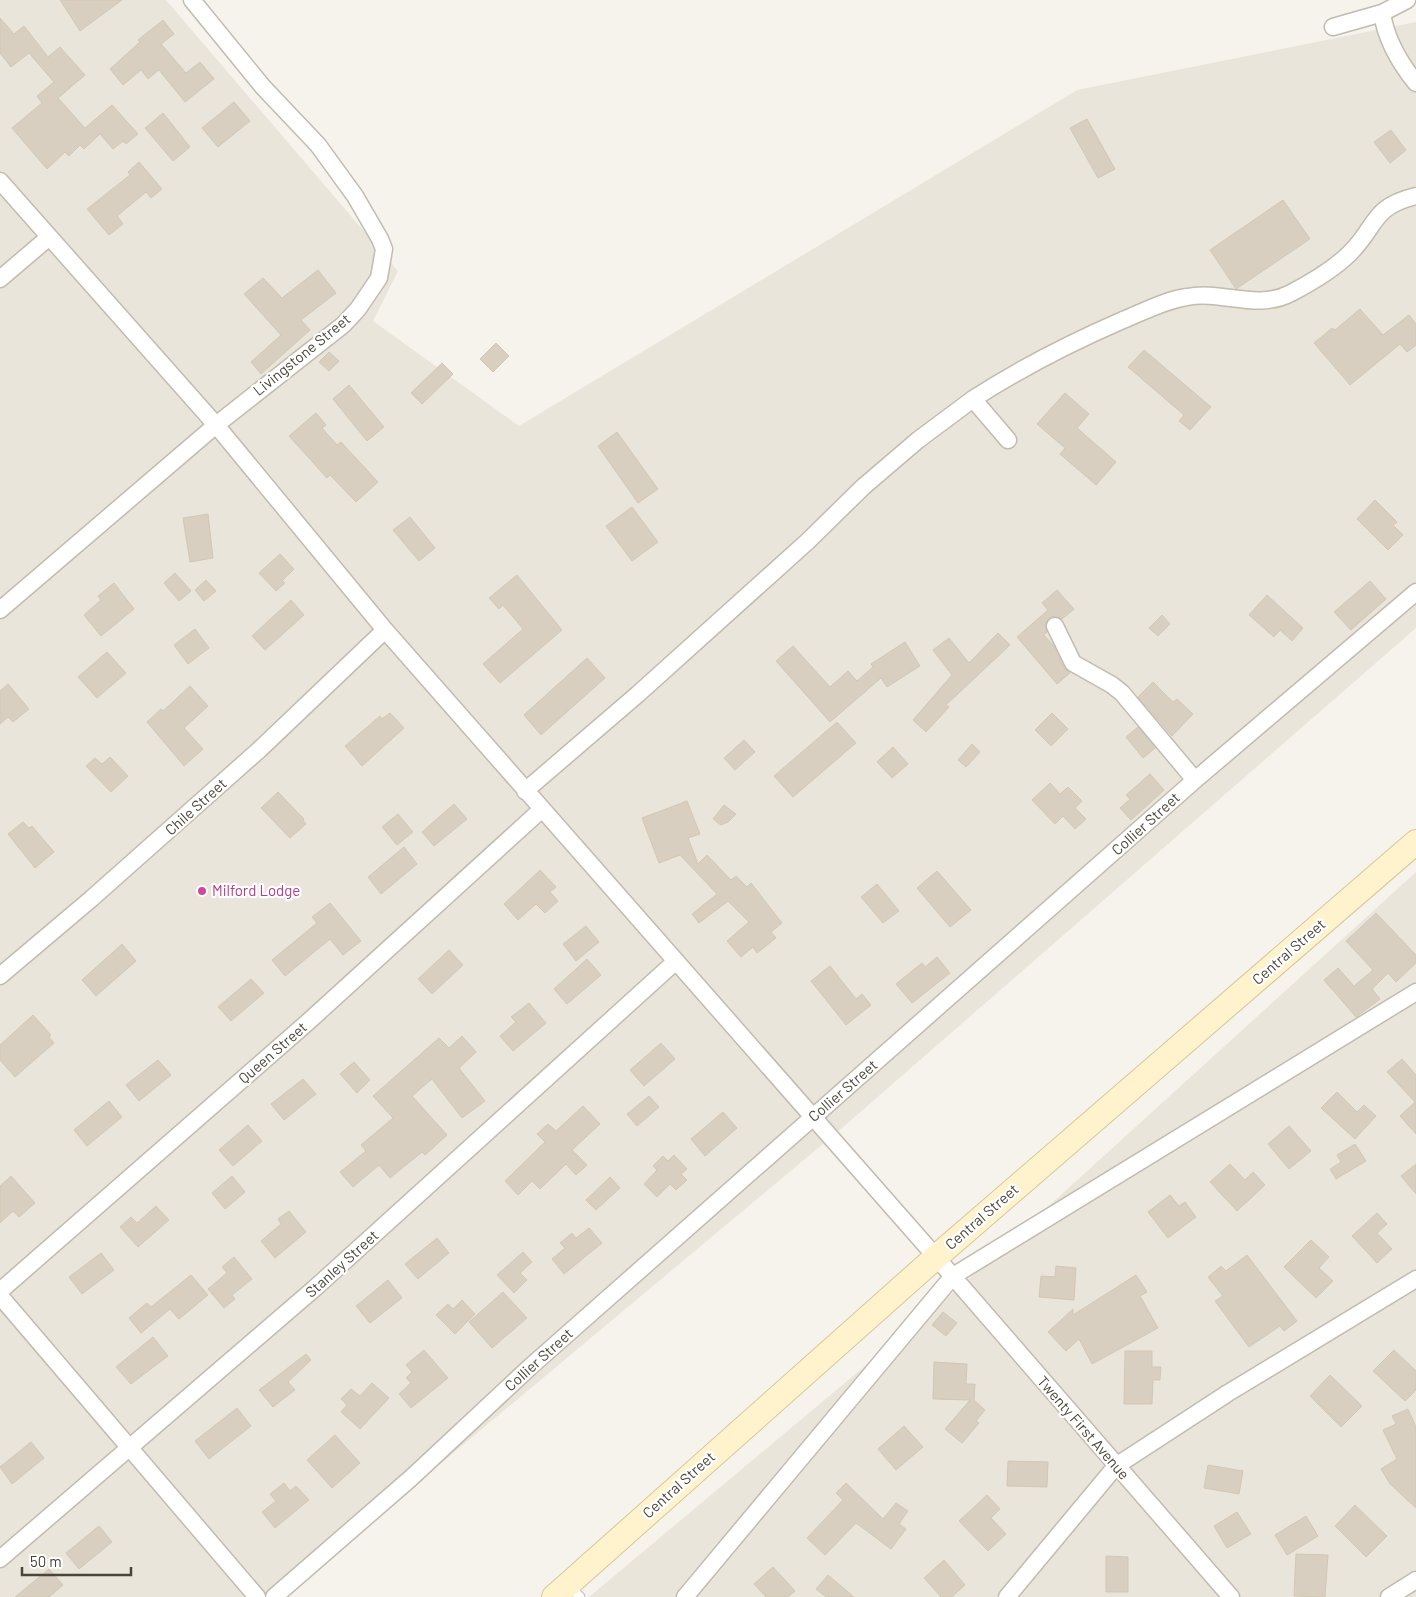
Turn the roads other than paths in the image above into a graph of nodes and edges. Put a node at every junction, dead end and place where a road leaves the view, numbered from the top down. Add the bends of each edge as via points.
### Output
1 (192, 0) edge
2 (1407, 0) edge
3 (1382, 13) junction
4 (1333, 26) dead end
5 (1416, 83) edge
6 (0, 181) edge
7 (1416, 196) edge
8 (48, 238) junction
9 (0, 279) edge
10 (973, 399) junction
11 (216, 425) junction
12 (1008, 440) dead end
13 (1416, 592) edge
14 (0, 610) edge
15 (1056, 626) dead end
16 (384, 630) junction
17 (1195, 780) junction
18 (525, 791) junction
19 (542, 810) junction
20 (1416, 842) edge
21 (676, 961) junction
22 (0, 976) edge
23 (1416, 992) edge
24 (812, 1117) junction
25 (936, 1257) junction
26 (952, 1276) junction
27 (1416, 1279) edge
28 (0, 1290) edge
29 (0, 1296) edge
30 (129, 1449) junction
31 (1116, 1466) junction
32 (0, 1559) edge
33 (1416, 1580) edge
34 (567, 1593) edge
35 (257, 1597) edge
36 (274, 1597) edge
37 (685, 1597) edge
38 (1007, 1597) edge
39 (1231, 1597) edge
40 (1388, 1597) edge

1 - 11 street, Livingstone Street via 263,87 318,145 355,196 384,249 379,278 344,325
2 - 3 street
3 - 4 street
3 - 5 street via 1389,40
6 - 8 street, Twenty First Avenue
7 - 10 street via 1385,207 1335,268 1290,294 1254,302 1188,296 1069,344 1012,373
8 - 9 street
8 - 11 street, Twenty First Avenue
10 - 12 street
10 - 18 street via 863,487 808,541 638,694
11 - 14 street, Livingstone Street
11 - 16 street, Twenty First Avenue
13 - 17 street, Collier Street
15 - 17 street via 1073,663 1122,693
16 - 18 street, Twenty First Avenue
16 - 22 street, Chile Street via 259,750
17 - 24 street, Collier Street
18 - 19 street, Twenty First Avenue
19 - 21 street, Twenty First Avenue
19 - 28 street, Queen Street via 309,1021
20 - 25 main road, Central Street
21 - 24 street, Twenty First Avenue
21 - 30 street, Stanley Street via 315,1288
23 - 26 street
24 - 25 street, Twenty First Avenue
24 - 36 street, Collier Street
25 - 26 street, Twenty First Avenue
25 - 34 main road, Central Street
26 - 31 street, Twenty First Avenue
26 - 37 street
27 - 31 street via 1228,1392
29 - 30 street
30 - 32 street, Stanley Street
30 - 35 street
31 - 38 street
31 - 39 street, Twenty First Avenue
33 - 40 street

